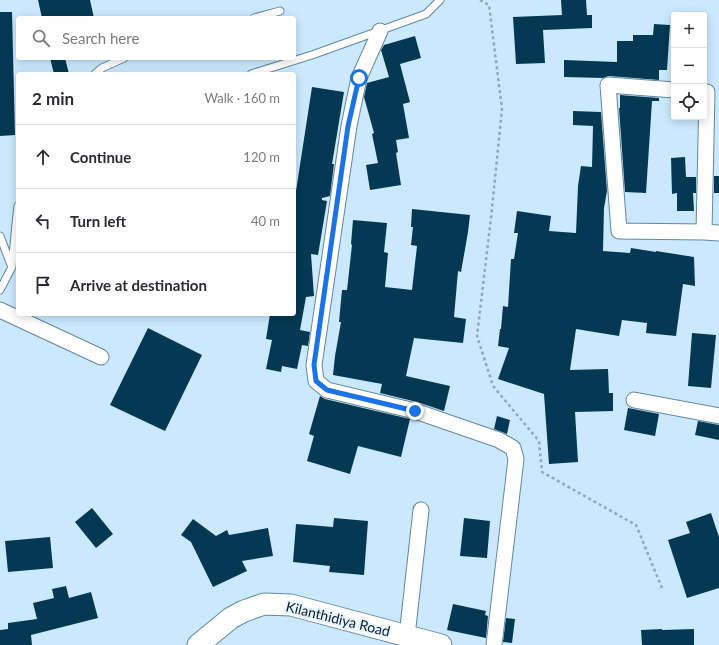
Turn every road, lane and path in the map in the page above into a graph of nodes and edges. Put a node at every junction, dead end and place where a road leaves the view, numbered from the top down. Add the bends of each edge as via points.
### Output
1 (440, 0) edge
2 (480, 0) edge
3 (280, 11) dead end
4 (261, 16) edge
5 (380, 31) junction
6 (120, 60) edge
7 (296, 60) edge
8 (296, 60) edge
9 (97, 72) edge
10 (257, 72) edge
11 (671, 90) edge
12 (710, 92) edge
13 (16, 226) edge
14 (712, 233) edge
15 (0, 236) edge
16 (12, 267) junction
17 (0, 290) edge
18 (0, 310) edge
19 (101, 357) dead end
20 (634, 400) dead end
21 (719, 416) edge
22 (421, 510) dead end
23 (662, 588) dead end
24 (407, 636) junction
25 (198, 645) edge
26 (441, 645) edge
27 (494, 645) edge

1 - 5 lane via 426,14
2 - 23 path via 489,6 502,109 477,336 479,343 493,386 539,441 542,472 636,525
3 - 4 lane
5 - 8 lane
5 - 27 street via 359,78 348,126 314,365 316,381 327,390 415,411 499,440 513,448 516,459
6 - 9 lane
7 - 10 lane
11 - 14 street via 608,85 620,231
12 - 14 street
13 - 16 lane
15 - 16 lane
16 - 17 lane
18 - 19 street
20 - 21 street
22 - 24 street
24 - 25 street, Kilanthidiya Road via 292,605 264,604 231,618
24 - 26 street, Kilanthidiya Road

